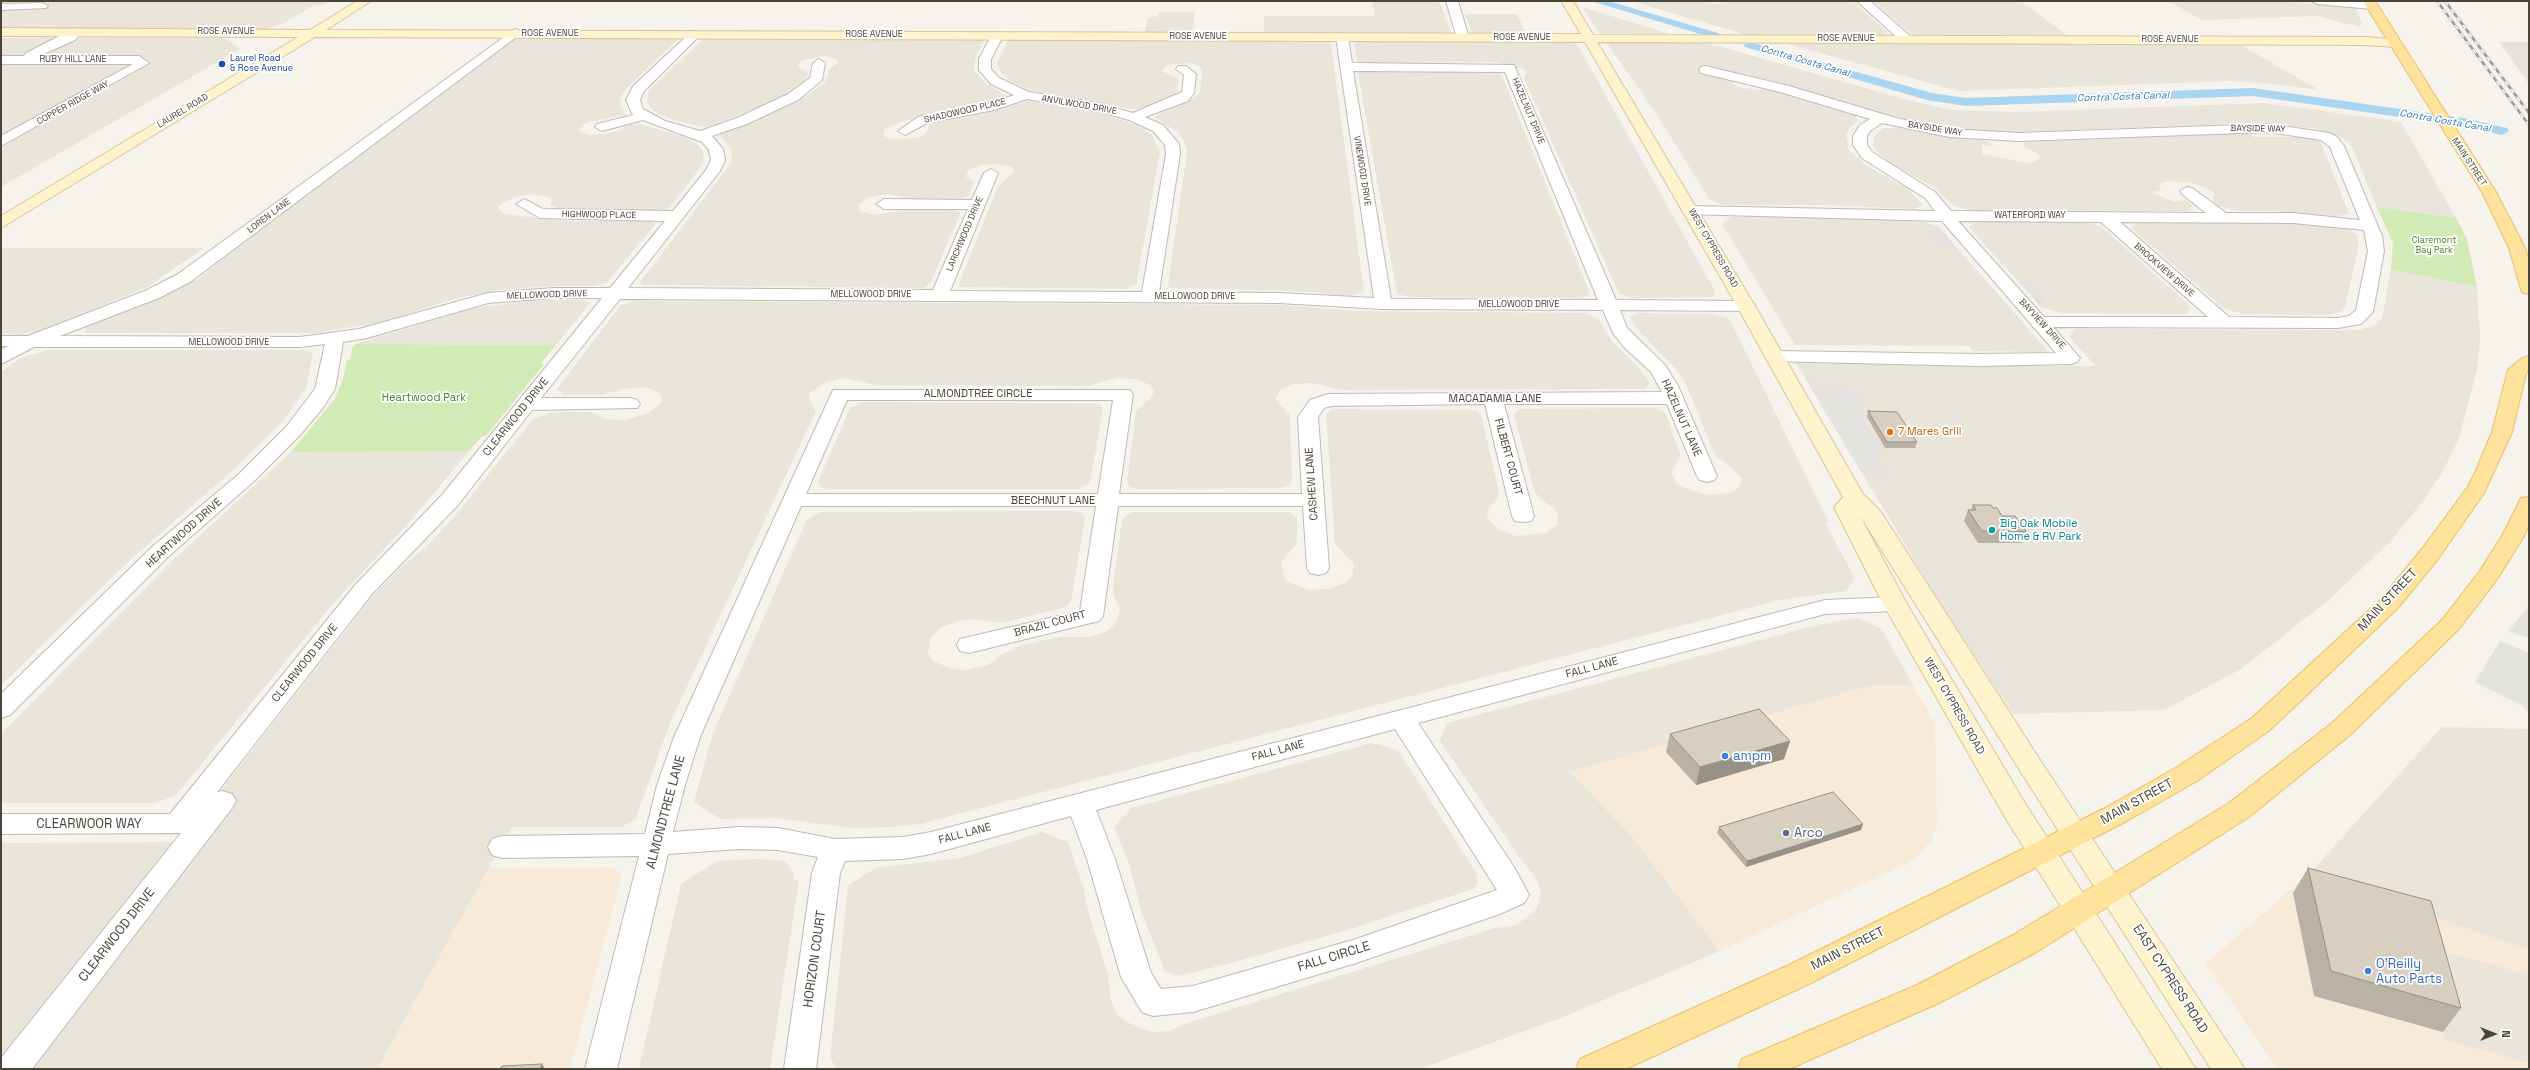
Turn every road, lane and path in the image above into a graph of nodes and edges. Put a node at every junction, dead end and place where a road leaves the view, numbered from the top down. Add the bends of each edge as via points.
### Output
1 (345, 1) edge
2 (365, 1) edge
3 (1452, 1) edge
4 (1567, 1) edge
5 (1863, 1) edge
6 (2317, 1) edge
7 (2370, 4) edge
8 (42, 6) dead end
9 (1, 7) edge
10 (1, 32) edge
11 (75, 32) junction
12 (293, 32) junction
13 (313, 32) junction
14 (515, 34) junction
15 (694, 35) junction
16 (997, 36) junction
17 (1342, 37) junction
18 (1463, 38) junction
19 (1589, 38) junction
20 (1906, 39) junction
21 (2395, 43) junction
22 (1, 60) edge
23 (17, 60) junction
24 (143, 63) joint
25 (819, 63) dead end
26 (1346, 67) junction
27 (1, 68) edge
28 (1182, 69) dead end
29 (1705, 70) dead end
30 (1026, 95) junction
31 (644, 116) junction
32 (1134, 117) junction
33 (1880, 118) junction
34 (602, 127) dead end
35 (905, 131) dead end
36 (701, 135) junction
37 (118, 136) dead end
38 (1, 142) edge
39 (991, 174) dead end
40 (2187, 191) dead end
41 (16, 196) dead end
42 (524, 204) dead end
43 (884, 204) dead end
44 (978, 205) junction
45 (1691, 211) junction
46 (677, 216) junction
47 (1946, 216) junction
48 (2105, 217) junction
49 (2221, 217) junction
50 (2, 219) edge
51 (2369, 226) junction
52 (2529, 289) edge
53 (615, 293) junction
54 (940, 295) junction
55 (1150, 297) junction
56 (1383, 304) junction
57 (1609, 305) junction
58 (1746, 306) junction
59 (2040, 322) junction
60 (2224, 322) junction
61 (335, 338) junction
62 (1, 341) edge
63 (30, 341) junction
64 (1774, 357) junction
65 (1, 358) edge
66 (2529, 362) edge
67 (1674, 398) junction
68 (1493, 399) junction
69 (527, 404) junction
70 (630, 404) dead end
71 (1317, 404) joint
72 (1707, 476) dead end
73 (1854, 498) junction
74 (793, 500) junction
75 (1313, 500) junction
76 (1107, 501) junction
77 (2529, 503) edge
78 (1523, 516) dead end
79 (1318, 568) dead end
80 (1895, 604) junction
81 (969, 645) dead end
82 (1, 709) edge
83 (1401, 718) junction
84 (222, 801) dead end
85 (1080, 804) junction
86 (1, 824) edge
87 (177, 824) joint
88 (2075, 835) junction
89 (657, 844) junction
90 (502, 846) dead end
91 (835, 850) junction
92 (2042, 851) junction
93 (2111, 890) junction
94 (2079, 910) junction
95 (12, 1069) edge
96 (601, 1069) edge
97 (800, 1069) edge
98 (1592, 1069) edge
99 (1754, 1069) edge
100 (2180, 1069) edge
101 (2229, 1069) edge

1 - 12 street, LAUREL ROAD
2 - 13 street, LAUREL ROAD
3 - 18 street
4 - 19 street, WEST CYPRESS ROAD
5 - 20 street
6 - 7 street
7 - 21 main road, MAIN STREET
8 - 9 street
10 - 11 street, ROSE AVENUE
11 - 12 street, ROSE AVENUE
11 - 23 street via 71,37 43,51
12 - 13 street, ROSE AVENUE
12 - 37 street, LAUREL ROAD
13 - 14 street, ROSE AVENUE
13 - 50 street, LAUREL ROAD
14 - 15 street, ROSE AVENUE
14 - 63 street, LOREN LANE via 184,278 153,294
15 - 16 street, ROSE AVENUE
15 - 31 street, CLEARWOOD DRIVE via 638,89 633,100 637,111
16 - 17 street, ROSE AVENUE
16 - 30 street, ANVILWOOD DRIVE via 985,59 986,70 995,81
17 - 18 street, ROSE AVENUE
17 - 26 street, VINEWOOD DRIVE
18 - 19 street, ROSE AVENUE
19 - 20 street, ROSE AVENUE
19 - 45 street, WEST CYPRESS ROAD
20 - 21 street, ROSE AVENUE
21 - 52 main road, MAIN STREET via 2504,220
22 - 23 street, RUBY HILL LANE
23 - 24 street, RUBY HILL LANE via 139,60
23 - 27 street
24 - 38 street, COPPER RIDGE WAY
25 - 36 street via 816,80 793,97 742,121
26 - 56 street, VINEWOOD DRIVE
26 - 57 street, HAZELNUT DRIVE via 1510,68
28 - 32 street via 1190,74 1188,93 1183,98
29 - 33 street, BAYSIDE WAY via 1762,83
30 - 32 street, ANVILWOOD DRIVE via 1102,108
30 - 35 street, SHADOWOOD PLACE via 994,106 923,120
31 - 34 street
31 - 36 street, CLEARWOOD DRIVE via 660,124
32 - 55 street, ANVILWOOD DRIVE via 1158,128 1172,144 1173,154
33 - 47 street, BAYVIEW DRIVE via 1865,128 1860,136 1860,145 1878,164 1913,183 1930,196
33 - 51 street, BAYSIDE WAY via 1918,128 2006,143 2268,128 2311,133 2332,140 2337,146
36 - 46 street, CLEARWOOD DRIVE via 716,149 718,160 713,171
39 - 44 street, LARCHWOOD DRIVE
40 - 49 street
41 - 50 street
42 - 46 street, HIGHWOOD PLACE via 540,212 570,216
43 - 44 street
44 - 54 street, LARCHWOOD DRIVE
45 - 47 street, WATERFORD WAY
45 - 58 street, WEST CYPRESS ROAD
46 - 53 street, CLEARWOOD DRIVE
47 - 48 street, WATERFORD WAY
47 - 59 street, BAYVIEW DRIVE
48 - 49 street, WATERFORD WAY
48 - 60 street, BROOKVIEW DRIVE
49 - 51 street, WATERFORD WAY via 2293,218
51 - 60 street, BAYSIDE WAY via 2376,250 2364,312 2355,320 2338,323
53 - 54 street, MELLOWOOD DRIVE
53 - 61 street, MELLOWOOD DRIVE via 522,294 488,298 387,327
53 - 69 street, CLEARWOOD DRIVE
54 - 55 street, MELLOWOOD DRIVE
55 - 56 street, MELLOWOOD DRIVE via 1279,298
56 - 57 street, MELLOWOOD DRIVE
57 - 58 street, MELLOWOOD DRIVE
57 - 67 street, HAZELNUT LANE via 1619,329 1658,369
58 - 64 street, WEST CYPRESS ROAD
59 - 60 street, BAYSIDE WAY
59 - 64 street, BAYVIEW DRIVE via 2071,358
61 - 63 street, MELLOWOOD DRIVE via 278,343
61 - 82 street, HEARTWOOD DRIVE via 325,388 315,405 293,431 246,478 161,551
62 - 63 street, MELLOWOOD DRIVE
63 - 65 street, LOREN LANE
64 - 73 street, WEST CYPRESS ROAD
66 - 88 main road, MAIN STREET via 2517,370 2502,432 2477,489 2430,554 2389,604 2261,724 2187,774
67 - 68 street, MACADAMIA LANE
67 - 72 street, HAZELNUT LANE
68 - 71 street, MACADAMIA LANE via 1343,399
68 - 78 street, FILBERT COURT
69 - 70 street
69 - 87 street, CLEARWOOD DRIVE via 450,500 364,589
71 - 75 street, CASHEW LANE via 1308,417
73 - 80 street, WEST CYPRESS ROAD via 1845,507
73 - 88 street, WEST CYPRESS ROAD via 1870,512
74 - 76 street, BEECHNUT LANE
74 - 76 street, ALMONDTREE CIRCLE via 840,394 1123,394
74 - 89 street, ALMONDTREE LANE via 687,737 671,785
75 - 76 street, BEECHNUT LANE
75 - 79 street, CASHEW LANE
76 - 81 street, BRAZIL COURT via 1091,616
77 - 93 main road via 2513,536 2467,605 2450,625 2341,729 2239,810
80 - 83 street, FALL LANE via 1825,607
80 - 92 street, WEST CYPRESS ROAD via 2004,792
83 - 85 street, FALL LANE
83 - 85 street, FALL CIRCLE via 1504,875 1514,895 1490,906 1356,952 1193,999 1152,1003 1137,977 1101,859
84 - 95 street, CLEARWOOD DRIVE
85 - 91 street, FALL LANE via 931,843 903,848
86 - 87 street, CLEARWOOR WAY
88 - 92 main road, MAIN STREET
88 - 93 street, WEST CYPRESS ROAD
89 - 90 street, FALL LANE
89 - 91 street, FALL LANE via 740,838 778,839
89 - 96 street, ALMONDTREE LANE
91 - 97 street, HORIZON COURT via 826,873
92 - 94 street, WEST CYPRESS ROAD
92 - 98 main road, MAIN STREET via 1800,974
93 - 94 main road
93 - 101 street, EAST CYPRESS ROAD
94 - 99 main road via 2024,944 1928,994
94 - 100 street

